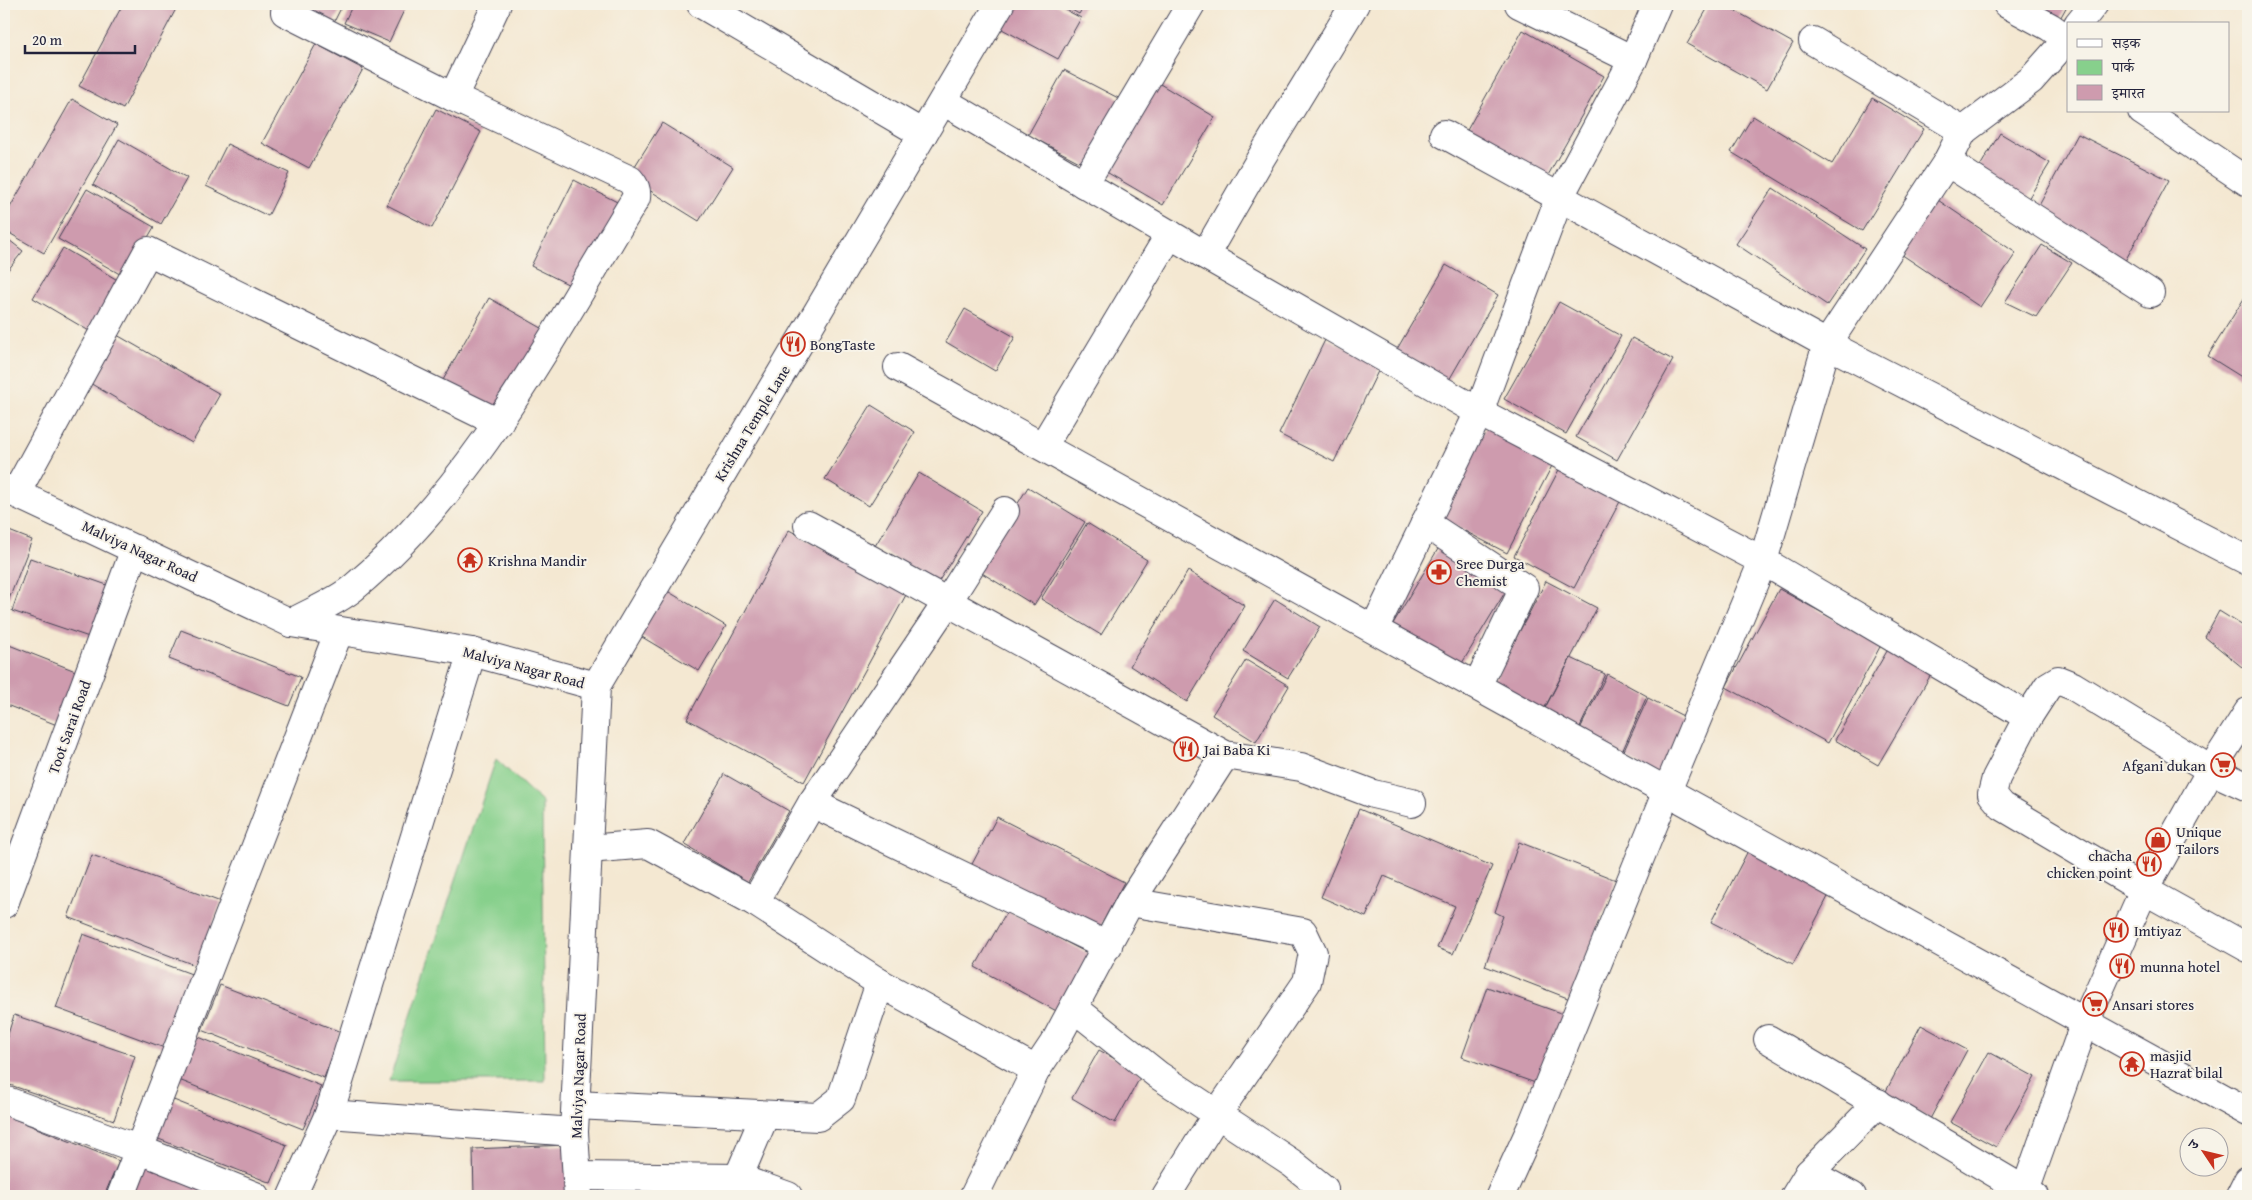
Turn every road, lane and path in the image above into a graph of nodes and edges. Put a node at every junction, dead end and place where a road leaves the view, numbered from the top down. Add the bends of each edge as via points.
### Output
1 (498, 4) edge
2 (702, 4) edge
3 (1000, 4) edge
4 (1191, 4) edge
5 (1355, 4) edge
6 (1519, 4) edge
7 (1657, 4) edge
8 (2007, 4) edge
9 (2094, 4) edge
10 (281, 6) edge
11 (741, 14) edge
12 (2082, 22) edge
13 (1813, 41) dead end
14 (2067, 43) edge
15 (1633, 60) junction
16 (453, 97) junction
17 (943, 101) junction
18 (2143, 112) edge
19 (1962, 131) junction
20 (923, 134) junction
21 (1444, 134) dead end
22 (1947, 162) junction
23 (2248, 182) edge
24 (1084, 184) junction
25 (1560, 196) junction
26 (1170, 234) junction
27 (1205, 255) junction
28 (2150, 293) dead end
29 (1827, 344) junction
30 (898, 367) dead end
31 (1479, 412) junction
32 (499, 423) junction
33 (1043, 446) junction
34 (10, 491) edge
35 (1005, 511) dead end
36 (1425, 523) junction
37 (808, 526) dead end
38 (135, 549) junction
39 (2248, 561) edge
40 (1763, 562) junction
41 (948, 601) junction
42 (291, 623) junction
43 (1374, 630) junction
44 (339, 631) junction
45 (472, 652) junction
46 (596, 686) junction
47 (1477, 686) junction
48 (2248, 712) edge
49 (2028, 717) junction
50 (1225, 755) junction
51 (2211, 770) junction
52 (2248, 787) edge
53 (1666, 791) junction
54 (812, 803) junction
55 (1412, 803) dead end
56 (588, 849) junction
57 (2144, 890) junction
58 (756, 902) junction
59 (1130, 902) junction
60 (4, 904) edge
61 (1108, 946) junction
62 (2248, 948) edge
63 (880, 983) junction
64 (1074, 1008) junction
65 (2085, 1022) junction
66 (1768, 1039) dead end
67 (1036, 1070) junction
68 (4, 1100) edge
69 (1878, 1103) junction
70 (576, 1105) junction
71 (2248, 1112) edge
72 (329, 1114) junction
73 (764, 1114) junction
74 (1217, 1114) junction
75 (574, 1132) junction
76 (138, 1150) junction
77 (1808, 1173) junction
78 (738, 1178) junction
79 (2248, 1180) edge
80 (578, 1186) edge
81 (2029, 1194) edge
82 (120, 1196) edge
83 (255, 1196) edge
84 (292, 1196) edge
85 (788, 1196) edge
86 (974, 1196) edge
87 (1166, 1196) edge
88 (1324, 1196) edge
89 (1500, 1196) edge
90 (1795, 1196) edge
91 (1852, 1196) edge
92 (2240, 1196) edge

1 - 16 street
2 - 11 street
3 - 17 street, Krishna Temple Lane
4 - 24 street
5 - 27 street
6 - 15 street
7 - 15 street
8 - 14 street via 2050,27
9 - 12 street
10 - 16 street
11 - 20 street
13 - 19 street
14 - 19 street via 2031,80
15 - 25 street
16 - 32 street via 630,180 636,187 636,198
17 - 20 street, Krishna Temple Lane
17 - 24 street
18 - 23 street
19 - 22 street
20 - 46 street, Krishna Temple Lane
21 - 25 street
22 - 28 street
22 - 29 street
24 - 26 street
25 - 29 street
25 - 31 street
26 - 27 street
26 - 33 street
27 - 31 street
29 - 39 street
29 - 40 street
30 - 33 street
31 - 36 street
31 - 40 street
32 - 34 street via 148,251
32 - 42 street via 418,526 394,550 352,589
33 - 43 street
34 - 38 street, Malviya Nagar Road
35 - 41 street
36 - 43 street
36 - 47 street via 1524,588
37 - 41 street
38 - 42 street, Malviya Nagar Road
38 - 60 street, Toot Sarai Road
40 - 49 street
40 - 53 street
41 - 50 street
41 - 54 street
42 - 44 street, Malviya Nagar Road
43 - 47 street
44 - 45 street, Malviya Nagar Road
44 - 76 street
45 - 46 street, Malviya Nagar Road
45 - 72 street
46 - 56 street, Malviya Nagar Road
47 - 53 street
48 - 51 street
49 - 51 street via 2048,686 2058,680
49 - 57 street via 1996,778 1992,794 2002,806
50 - 55 street via 1301,767 1373,794
50 - 59 street
51 - 52 street
51 - 57 street
53 - 65 street
53 - 89 street via 1531,1128
54 - 58 street
54 - 61 street
56 - 58 street via 648,844
56 - 70 street, Malviya Nagar Road
57 - 62 street
57 - 65 street
58 - 63 street
59 - 61 street
59 - 74 street via 1303,932 1313,953 1307,982
61 - 64 street
63 - 67 street
63 - 73 street via 841,1099 818,1118
64 - 67 street
64 - 74 street via 1158,1075
65 - 71 street
65 - 81 street
66 - 69 street
67 - 86 street
68 - 76 street
69 - 77 street
69 - 81 street
70 - 73 street
70 - 75 street, Malviya Nagar Road
72 - 75 street
72 - 84 street
73 - 78 street
74 - 87 street
74 - 88 street via 1293,1164 1324,1189
75 - 80 street, Malviya Nagar Road
76 - 82 street
76 - 83 street
77 - 90 street
77 - 91 street
78 - 80 street
78 - 85 street
79 - 92 street

